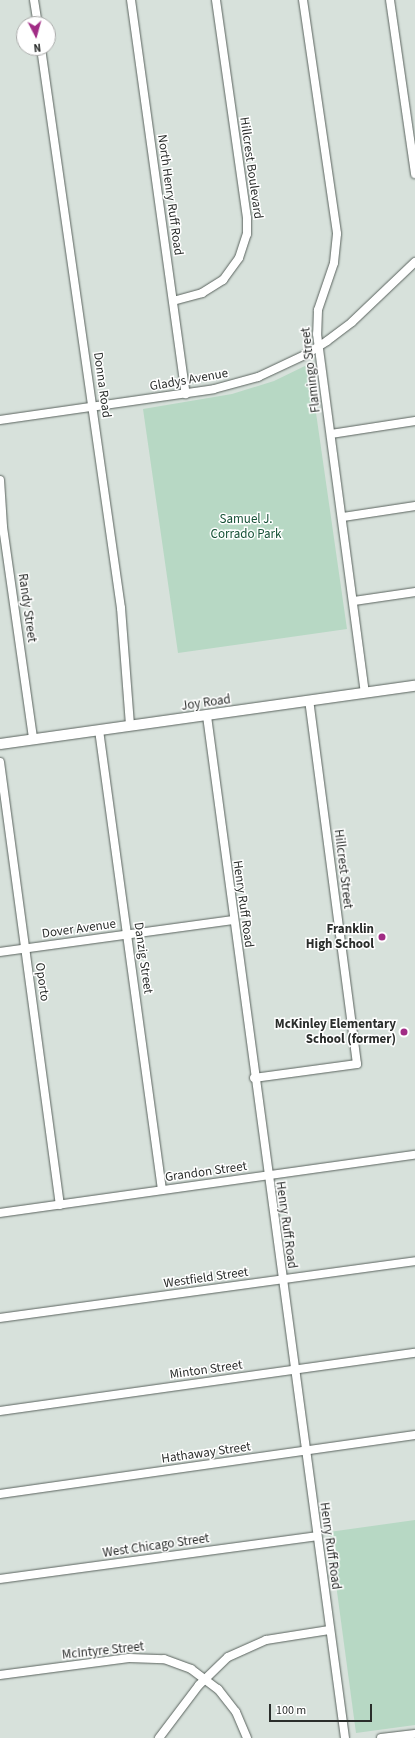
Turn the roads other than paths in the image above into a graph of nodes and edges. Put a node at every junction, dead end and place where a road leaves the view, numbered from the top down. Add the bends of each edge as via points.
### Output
1 (34, 0) edge
2 (130, 0) edge
3 (216, 0) edge
4 (303, 0) edge
5 (390, 0) edge
6 (37, 16) edge
7 (42, 56) edge
8 (415, 174) edge
9 (415, 262) edge
10 (173, 301) junction
11 (318, 346) junction
12 (186, 394) junction
13 (92, 406) junction
14 (0, 420) edge
15 (415, 421) edge
16 (331, 434) junction
17 (0, 480) edge
18 (415, 506) edge
19 (343, 517) junction
20 (415, 592) edge
21 (354, 601) junction
22 (415, 686) edge
23 (365, 693) junction
24 (309, 701) junction
25 (206, 716) junction
26 (130, 726) junction
27 (99, 730) junction
28 (33, 739) junction
29 (0, 744) edge
30 (0, 762) edge
31 (233, 920) junction
32 (127, 934) junction
33 (25, 948) junction
34 (0, 952) edge
35 (254, 1078) junction
36 (415, 1156) edge
37 (267, 1176) junction
38 (162, 1190) junction
39 (60, 1205) junction
40 (0, 1213) edge
41 (415, 1261) edge
42 (281, 1279) junction
43 (0, 1318) edge
44 (415, 1353) edge
45 (294, 1369) junction
46 (0, 1411) edge
47 (415, 1435) edge
48 (304, 1450) junction
49 (0, 1494) edge
50 (316, 1536) junction
51 (0, 1579) edge
52 (329, 1630) junction
53 (0, 1675) edge
54 (205, 1678) junction
55 (415, 1734) edge
56 (159, 1738) edge
57 (247, 1738) edge
58 (345, 1738) edge
59 (381, 1738) edge

1 - 6 street
2 - 10 street, North Henry Ruff Road
3 - 10 street, Hillcrest Boulevard via 247,218 247,234 239,258 223,280 202,293
4 - 11 street, Flamingo Street via 336,234 334,263 318,310
5 - 8 street
7 - 13 street, Donna Road
9 - 11 street, Gladys Avenue via 352,322
10 - 12 street, North Henry Ruff Road
11 - 12 street, Gladys Avenue via 305,356 258,377 231,386
11 - 16 street, Flamingo Street
12 - 13 street, Gladys Avenue
13 - 14 street, Gladys Avenue
13 - 26 street, Donna Road via 123,626
15 - 16 street
16 - 19 street, Flamingo Street
17 - 28 street, Randy Street
18 - 19 street
19 - 21 street, Flamingo Street
20 - 21 street
21 - 23 street, Flamingo Street
22 - 23 street, Joy Road
23 - 24 street, Joy Road
24 - 25 street, Joy Road
24 - 35 street, Hillcrest Street via 357,1064
25 - 26 street, Joy Road
25 - 31 street, Henry Ruff Road
26 - 27 street, Joy Road
27 - 28 street, Joy Road
27 - 32 street, Danzig Street
28 - 29 street, Joy Road
30 - 33 street, Oporto
31 - 32 street, Dover Avenue
31 - 35 street, Henry Ruff Road
32 - 33 street, Dover Avenue
32 - 38 street, Danzig Street
33 - 34 street, Dover Avenue
33 - 39 street, Oporto
35 - 37 street, Henry Ruff Road
36 - 37 street, Grandon Street
37 - 38 street, Grandon Street
37 - 42 street, Henry Ruff Road
38 - 39 street, Grandon Street
39 - 40 street, Grandon Street
41 - 42 street, Westfield Street
42 - 43 street, Westfield Street
42 - 45 street, Henry Ruff Road
44 - 45 street, Minton Street
45 - 46 street, Minton Street
45 - 48 street, Henry Ruff Road
47 - 48 street, Hathaway Street
48 - 49 street, Hathaway Street
48 - 50 street, Henry Ruff Road
50 - 51 street, West Chicago Street
50 - 52 street, Henry Ruff Road
52 - 54 street via 276,1637 254,1643 228,1657
52 - 58 street, Henry Ruff Road
53 - 54 street, McIntyre Street via 146,1657 177,1664
54 - 56 street
54 - 57 street, McIntyre Street via 231,1705
55 - 59 street

